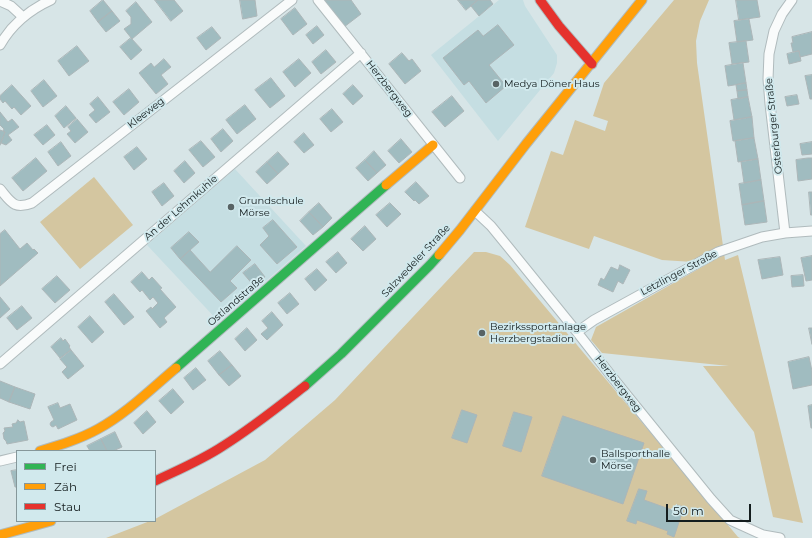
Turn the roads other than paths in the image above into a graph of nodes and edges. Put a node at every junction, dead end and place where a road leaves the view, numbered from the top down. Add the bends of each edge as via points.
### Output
1 (51, 0) edge
2 (292, 0) edge
3 (318, 0) edge
4 (540, 0) edge
5 (642, 0) edge
6 (792, 0) edge
7 (0, 1) edge
8 (23, 17) junction
9 (0, 45) edge
10 (361, 53) junction
11 (592, 64) junction
12 (433, 145) junction
13 (460, 178) dead end
14 (0, 189) edge
15 (475, 211) junction
16 (812, 231) edge
17 (785, 233) junction
18 (577, 332) junction
19 (0, 364) edge
20 (43, 450) edge
21 (16, 457) edge
22 (0, 461) edge
23 (156, 481) edge
24 (47, 522) edge
25 (0, 535) edge
26 (780, 538) edge

1 - 8 street
2 - 14 street, Kleeweg via 32,203 16,206
3 - 10 street, Herzbergweg
4 - 11 street
5 - 11 street, Salzwedeler Straße
6 - 17 street, Osterburger Straße via 774,31 769,54 768,79
7 - 8 street via 11,6
8 - 9 street
10 - 12 street, Herzbergweg
10 - 19 street, An der Lehmkuhle
11 - 15 street, Salzwedeler Straße
12 - 13 street, Herzbergweg
12 - 20 street, Ostlandstraße via 127,410 98,429
15 - 18 street, Herzbergweg via 491,226
15 - 23 street, Salzwedeler Straße via 430,265 310,382 223,446
16 - 17 street, Letzlinger Straße
17 - 18 street, Letzlinger Straße via 762,237 718,252 594,320
18 - 26 street, Herzbergweg via 710,499 730,520 763,535
21 - 22 street
24 - 25 street

